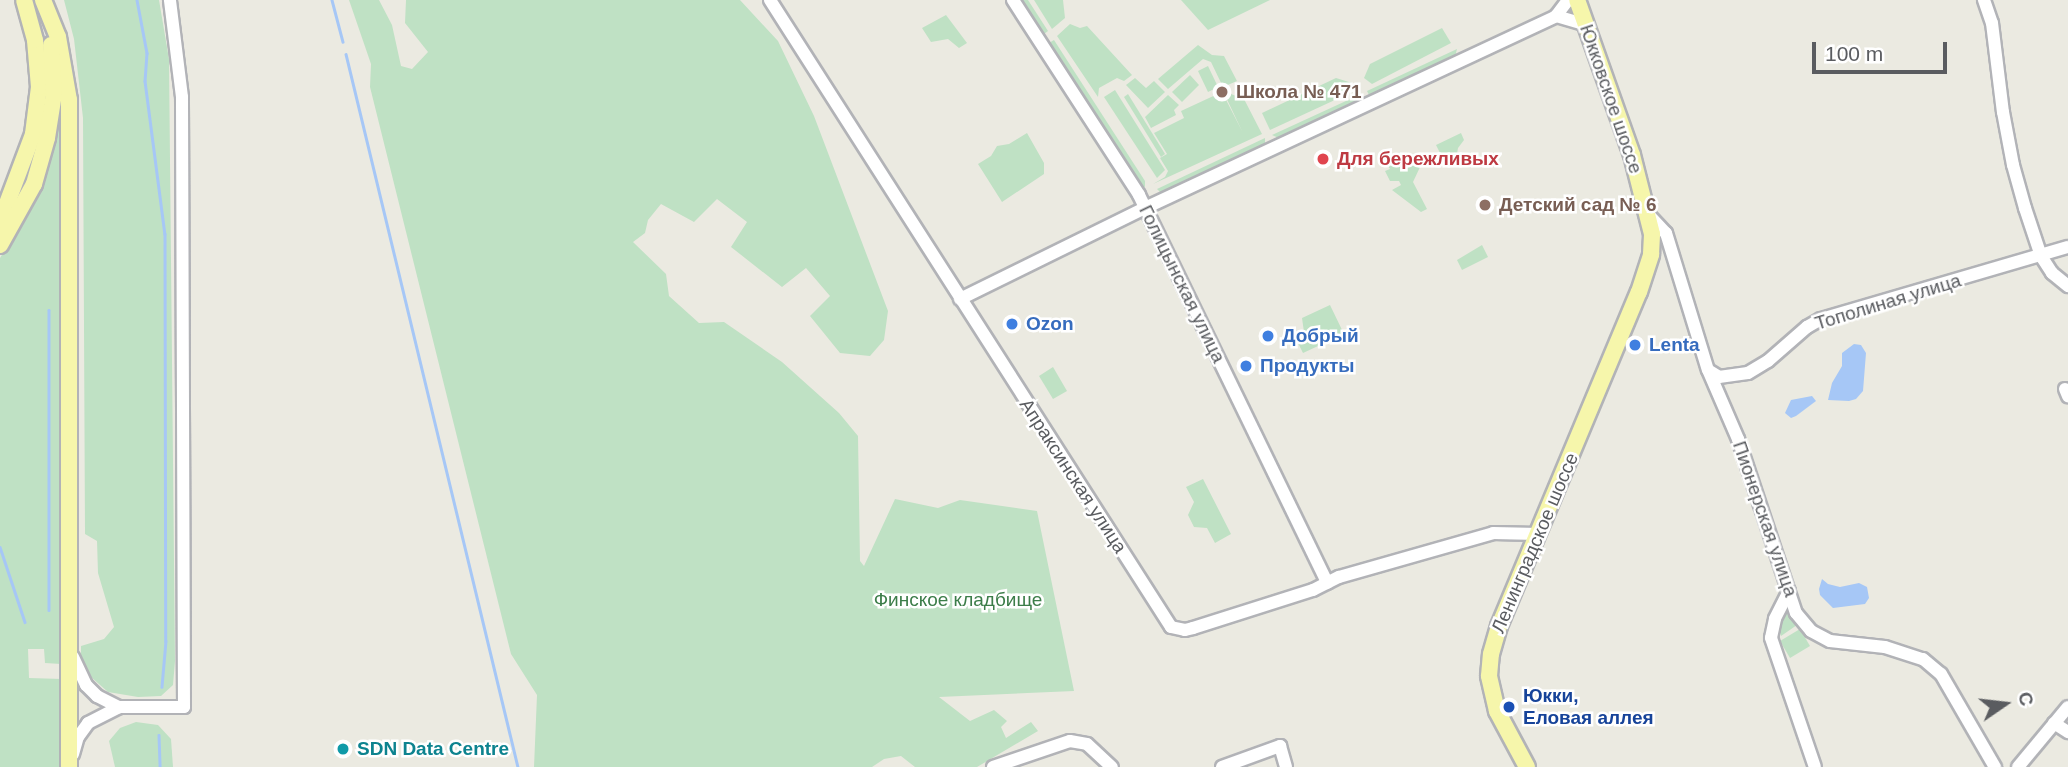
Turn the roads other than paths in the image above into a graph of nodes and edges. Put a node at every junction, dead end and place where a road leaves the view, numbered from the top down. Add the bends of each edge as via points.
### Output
1 (24, 0) edge
2 (170, 0) edge
3 (770, 0) edge
4 (1013, 0) edge
5 (1568, 0) edge
6 (1577, 0) edge
7 (1984, 0) edge
8 (43, 2) edge
9 (1556, 16) junction
10 (1584, 24) junction
11 (1145, 208) junction
12 (2, 215) edge
13 (1650, 215) junction
14 (0, 245) edge
15 (2068, 247) edge
16 (2041, 256) junction
17 (2068, 286) edge
18 (960, 299) junction
19 (1707, 370) junction
20 (1596, 398) joint
21 (1538, 534) junction
22 (1327, 583) junction
23 (1789, 591) junction
24 (69, 646) junction
25 (119, 707) junction
26 (2068, 707) edge
27 (2054, 723) junction
28 (2068, 732) edge
29 (69, 766) edge
30 (993, 767) edge
31 (1112, 767) edge
32 (1222, 767) edge
33 (1286, 767) edge
34 (1527, 767) edge
35 (1815, 767) edge
36 (1995, 767) edge
37 (2018, 767) edge

1 - 12 main road via 35,40 39,87 33,134
2 - 25 street via 182,97 184,708
3 - 18 street, Апраксинская улица
4 - 11 street, Голицынская улица
5 - 9 street
6 - 10 main road, Юкковское шоссе
7 - 16 street via 1992,23 2013,165
8 - 14 main road via 54,94 47,138 34,184
8 - 24 main road via 58,37 69,100
9 - 10 street
9 - 11 street
10 - 13 main road, Юкковское шоссе
11 - 18 street
11 - 22 street, Голицынская улица
13 - 19 street via 1666,233
13 - 20 main road, Юкковское шоссе via 1651,254
15 - 16 street, Тополиная улица
16 - 17 street
16 - 19 street, Тополиная улица via 1821,319 1748,373 1718,377
18 - 22 street, Апраксинская улица via 1171,627 1194,628
19 - 23 street, Пионерская улица via 1738,439
20 - 21 main road, Ленинградское шоссе
21 - 22 street, Апраксинская улица via 1493,533
21 - 34 main road, Ленинградское шоссе via 1499,626 1490,665 1497,711
23 - 35 street via 1771,638
23 - 36 street, Пионерская улица via 1796,613 1811,631 1830,641 1904,652 1923,659 1941,674
24 - 25 street via 86,685
24 - 29 main road
25 - 29 street via 88,723
26 - 27 street
27 - 28 street
27 - 37 street
30 - 31 street via 1070,741 1087,744
32 - 33 street via 1280,746

